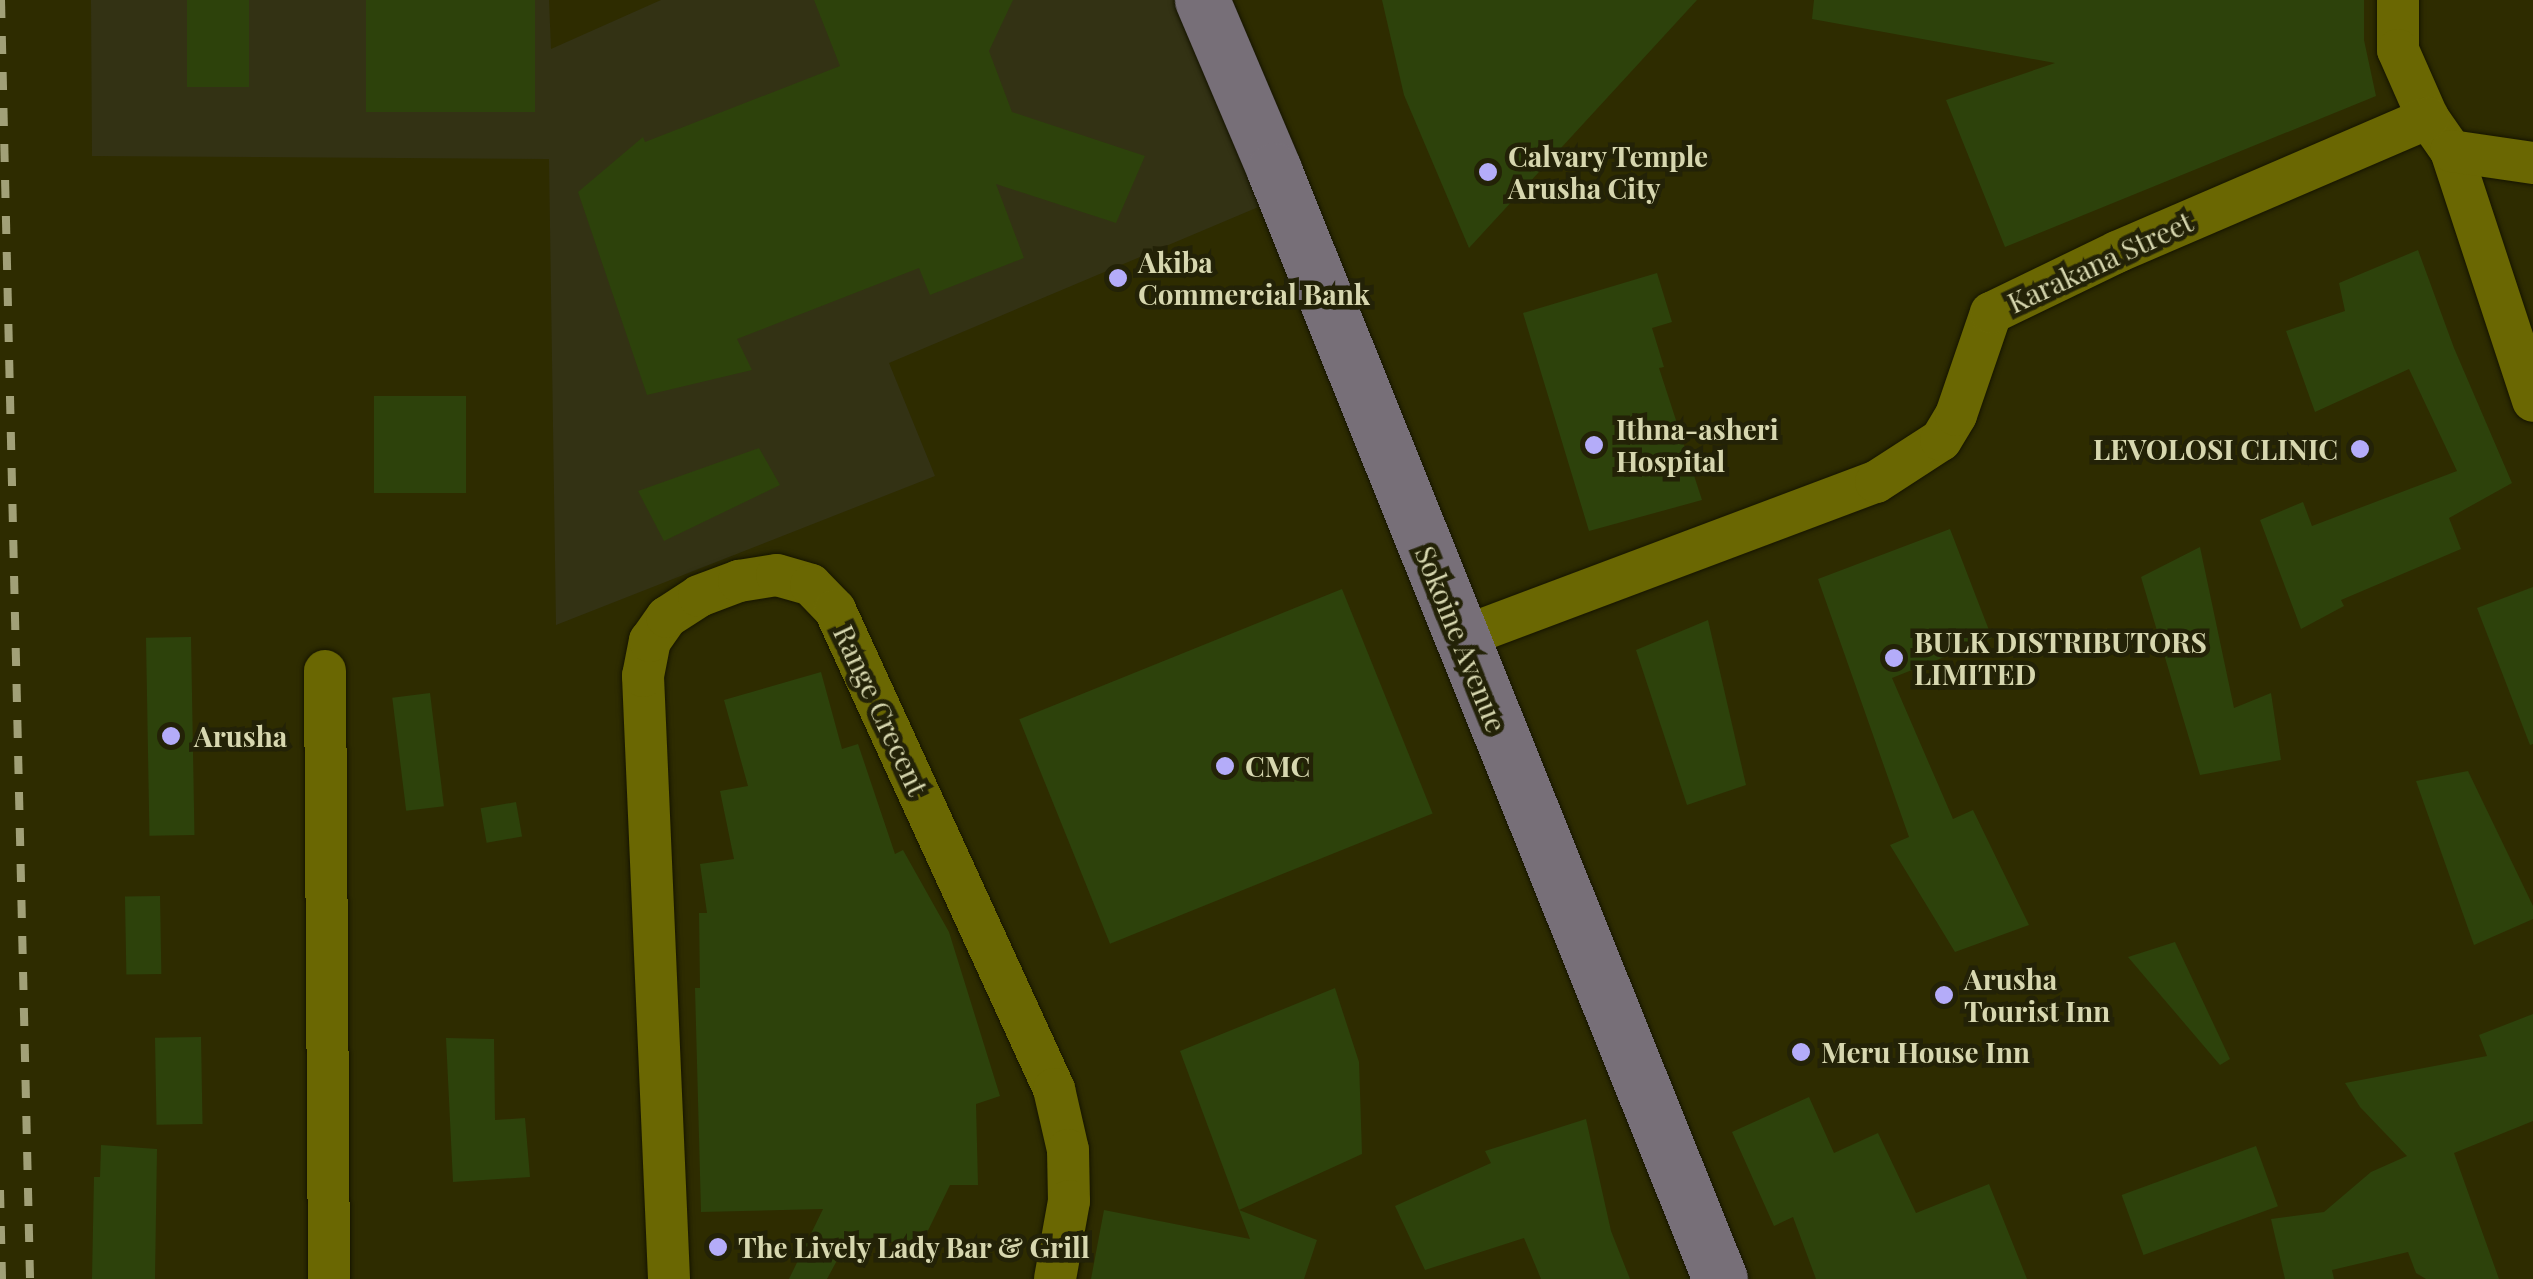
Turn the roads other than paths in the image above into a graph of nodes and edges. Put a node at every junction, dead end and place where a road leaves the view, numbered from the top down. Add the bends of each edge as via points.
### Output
1 (1202, 0) edge
2 (2398, 0) edge
3 (2440, 134) junction
4 (2533, 162) edge
5 (2533, 401) edge
6 (1460, 638) junction
7 (325, 671) dead end
8 (329, 1279) edge
9 (669, 1279) edge
10 (1054, 1279) edge
11 (1720, 1279) edge

1 - 6 main road, Sokoine Avenue
2 - 3 street via 2398,50
3 - 4 street
3 - 5 street
3 - 6 street, Karakana Street via 2109,255 1991,313 1941,440 1876,482
6 - 11 main road, Sokoine Avenue
7 - 8 street
9 - 10 street, Range Crecent via 643,676 650,641 667,617 699,596 778,575 812,585 835,610 1054,1089 1068,1150 1069,1201

